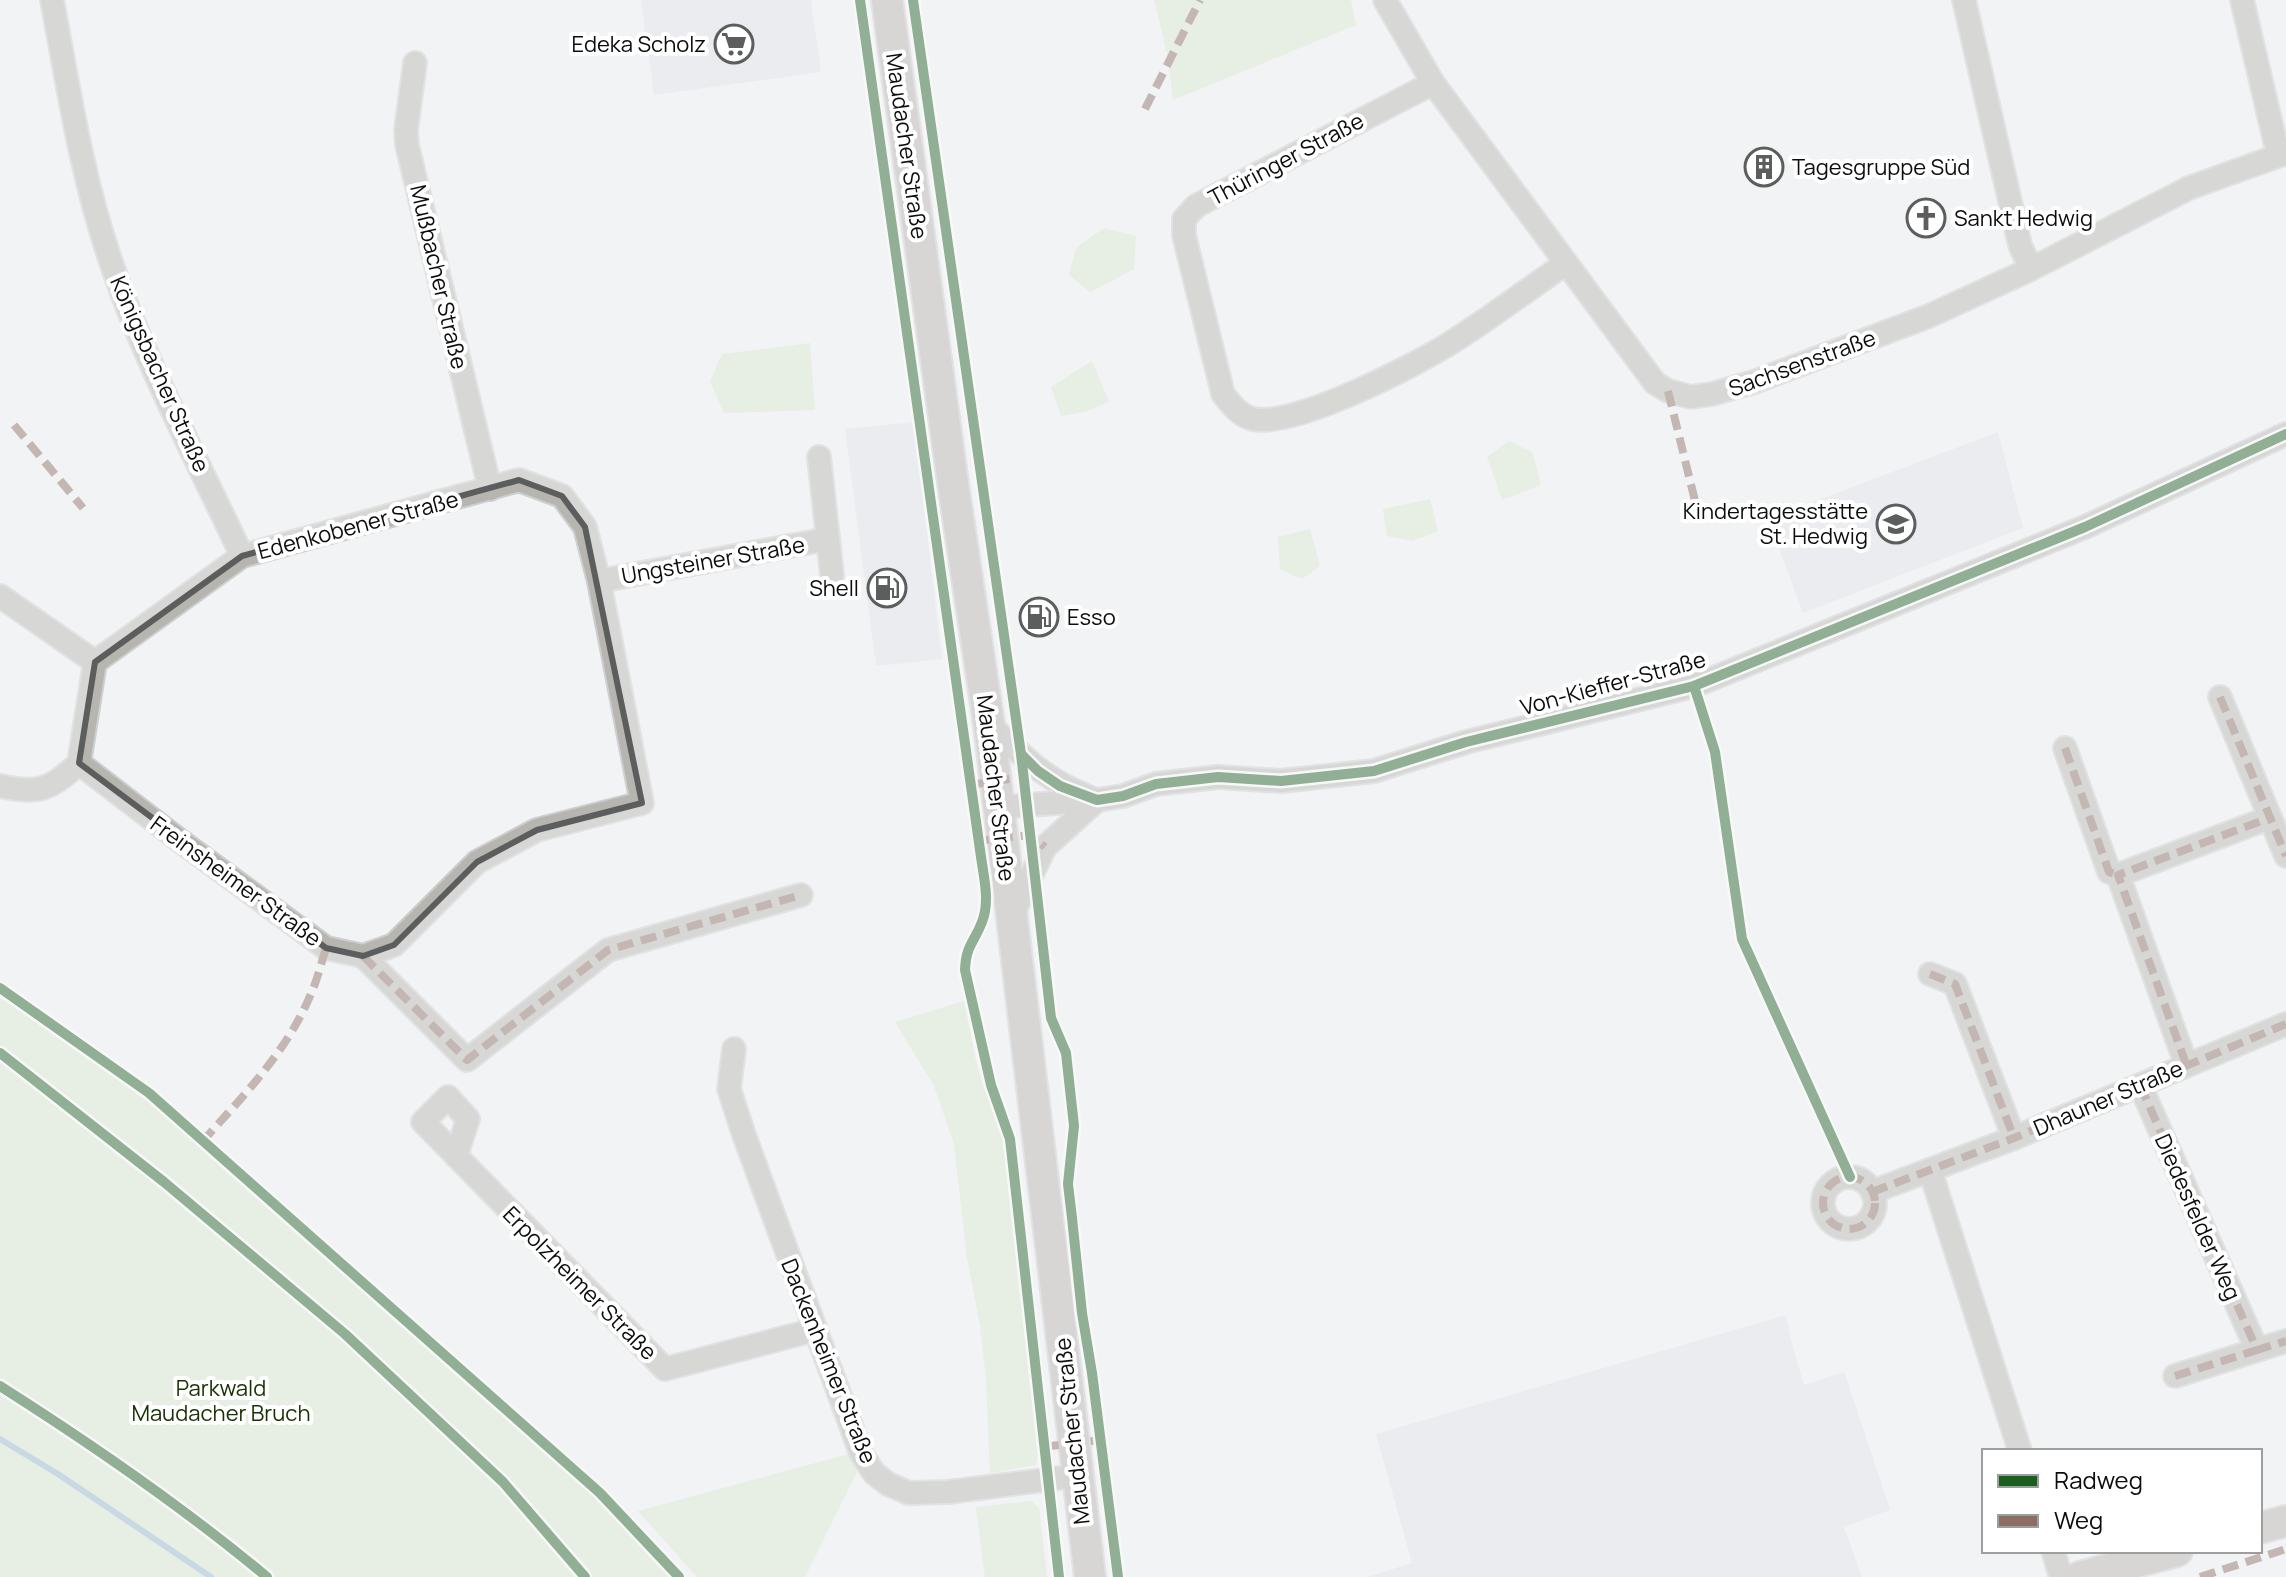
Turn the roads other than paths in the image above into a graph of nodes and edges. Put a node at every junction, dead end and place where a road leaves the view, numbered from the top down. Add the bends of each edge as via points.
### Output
1 (52, 0) edge
2 (887, 0) edge
3 (1385, 0) edge
4 (1964, 0) edge
5 (2242, 0) edge
6 (415, 63) dead end
7 (1433, 83) junction
8 (2282, 154) edge
9 (1565, 264) junction
10 (2031, 269) junction
11 (2286, 434) edge
12 (819, 457) dead end
13 (490, 489) junction
14 (562, 496) joint
15 (828, 539) junction
16 (242, 556) junction
17 (832, 575) dead end
18 (599, 581) junction
19 (0, 596) edge
20 (95, 662) junction
21 (2220, 697) dead end
22 (989, 724) junction
23 (2065, 748) dead end
24 (79, 763) junction
25 (0, 786) edge
26 (1097, 800) junction
27 (1000, 807) junction
28 (2269, 818) junction
29 (2286, 856) edge
30 (2118, 875) junction
31 (801, 895) dead end
32 (1012, 916) junction
33 (363, 956) junction
34 (1930, 974) dead end
35 (2286, 1024) edge
36 (734, 1049) dead end
37 (2186, 1064) junction
38 (2140, 1085) junction
39 (2014, 1138) junction
40 (456, 1156) dead end
41 (1930, 1170) junction
42 (1872, 1192) dead end
43 (814, 1330) junction
44 (2286, 1341) edge
45 (2257, 1350) junction
46 (2175, 1376) dead end
47 (2019, 1449) edge
48 (1076, 1476) junction
49 (2286, 1521) edge
50 (2262, 1527) edge
51 (2054, 1553) edge
52 (2170, 1553) edge
53 (1090, 1577) edge
54 (2061, 1577) edge
55 (2080, 1577) edge

1 - 16 street, Königsbacher Straße via 108,254 146,354
2 - 22 main road, Maudacher Straße
3 - 7 street, Sachsenstraße
4 - 10 street via 2020,245
5 - 8 street
6 - 13 street, Mußbacher Straße via 407,145
7 - 9 street, Sachsenstraße
7 - 9 street, Thüringer Straße via 1196,206 1184,219 1223,394 1235,410 1253,420 1296,416 1447,345
8 - 10 street, Sachsenstraße via 2189,188
9 - 10 street, Sachsenstraße via 1655,383 1691,397 1754,382 1929,316
11 - 26 street, Von-Kieffer-Straße via 2085,527 1694,686 1466,742 1374,771 1281,781 1218,777 1156,784
12 - 15 street, Ungsteiner Straße
13 - 14 street, Edenkobener Straße via 519,480
13 - 16 street, Edenkobener Straße
14 - 18 street, Ungsteiner Straße via 585,527
15 - 17 street, Ungsteiner Straße
15 - 18 street, Ungsteiner Straße
16 - 20 street, Edenkobener Straße
18 - 33 street, Ungsteiner Straße via 642,803 537,830 477,862 394,945
19 - 20 street
20 - 24 street
21 - 28 street
22 - 26 street via 1038,771
22 - 27 main road, Maudacher Straße
23 - 30 street via 2109,872
24 - 25 street via 56,784 22,791
24 - 33 street, Freinsheimer Straße via 326,948
26 - 27 street, Von-Kieffer-Straße
26 - 32 street, Von-Kieffer-Straße via 1045,847
27 - 32 main road, Maudacher Straße
28 - 29 street
28 - 30 street
30 - 37 street
31 - 33 street via 608,950 467,1060
32 - 48 main road, Maudacher Straße
34 - 39 street via 1955,984
35 - 37 street, Dhauner Straße
36 - 43 street, Dackenheimer Straße via 729,1089
37 - 38 street, Dhauner Straße
38 - 39 street, Dhauner Straße
38 - 45 street, Diedesfelder Weg
39 - 41 street, Dhauner Straße
40 - 43 street, Erpolzheimer Straße via 665,1369
41 - 42 street, Dhauner Straße
41 - 47 street
43 - 48 street, Dackenheimer Straße via 861,1453 888,1484 909,1493 948,1492
44 - 45 street
45 - 46 street
48 - 53 main road, Maudacher Straße
49 - 50 main road
51 - 54 street
52 - 55 main road

